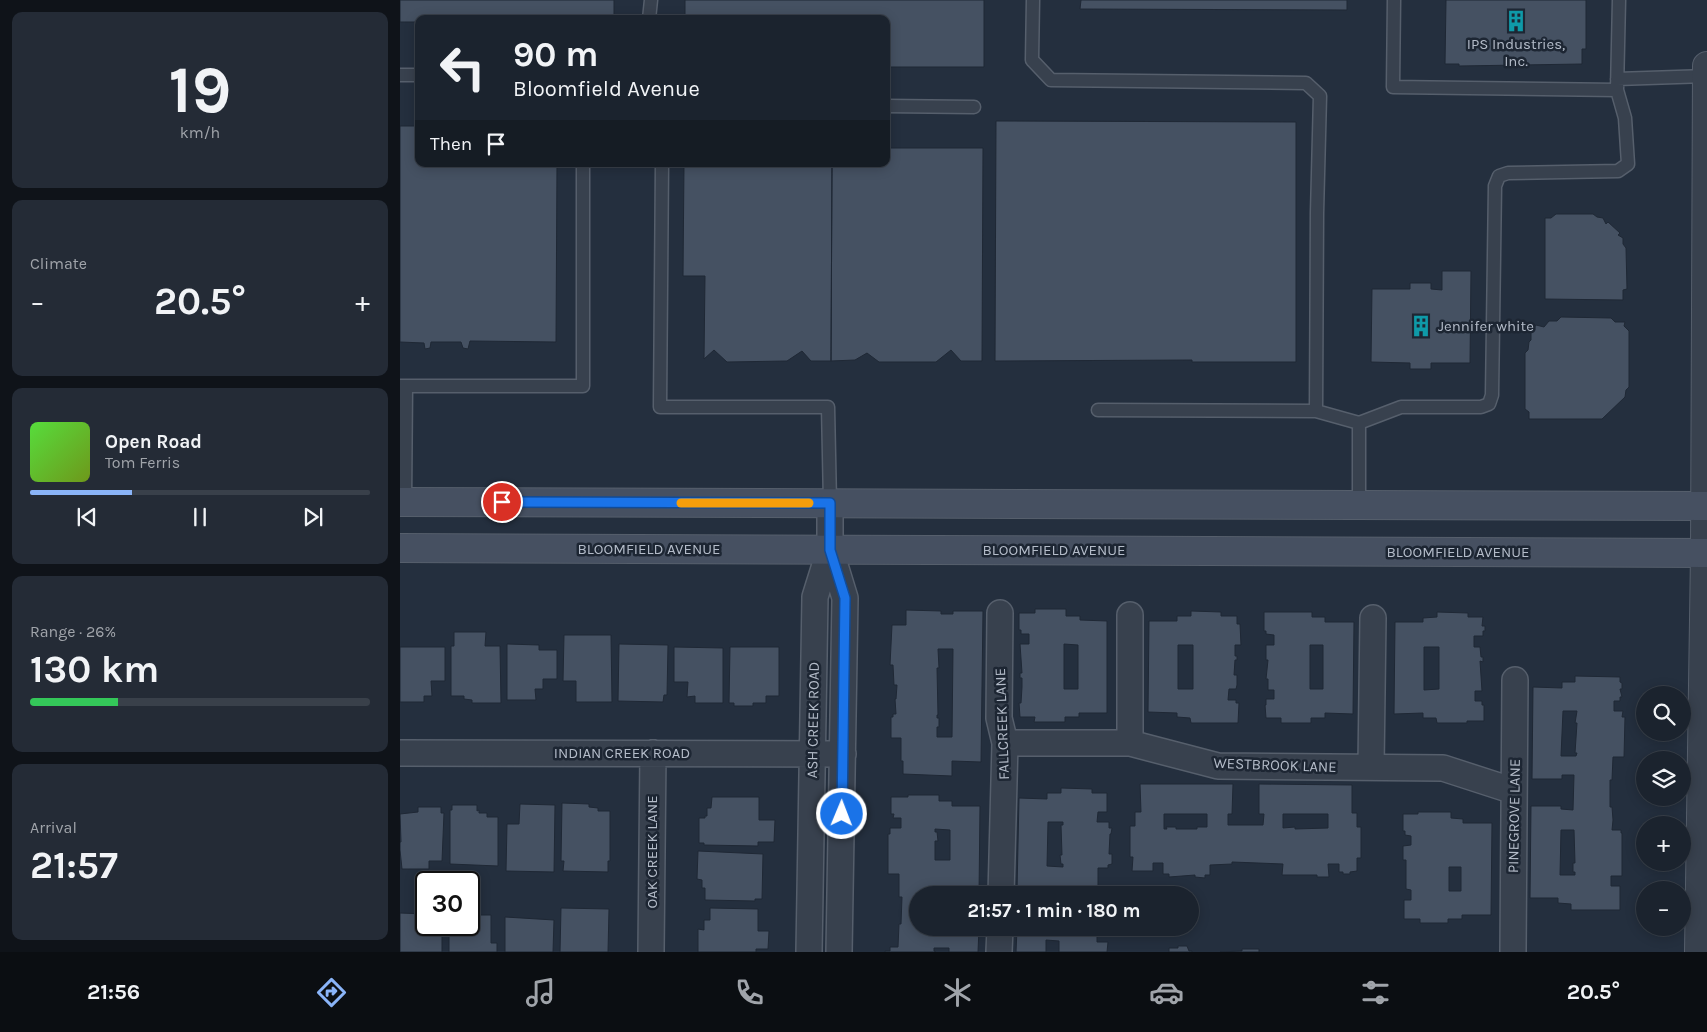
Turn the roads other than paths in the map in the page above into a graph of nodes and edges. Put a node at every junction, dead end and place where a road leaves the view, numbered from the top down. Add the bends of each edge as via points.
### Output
1 (651, 0) edge
2 (1033, 0) edge
3 (1394, 0) edge
4 (1619, 0) edge
5 (649, 15) edge
6 (1707, 66) edge
7 (400, 75) edge
8 (415, 75) edge
9 (1707, 76) edge
10 (1617, 84) junction
11 (890, 106) edge
12 (974, 107) dead end
13 (583, 167) edge
14 (662, 167) edge
15 (403, 386) edge
16 (1098, 410) dead end
17 (1316, 411) junction
18 (1359, 423) junction
19 (402, 502) edge
20 (830, 503) junction
21 (1359, 505) junction
22 (1706, 506) edge
23 (400, 548) edge
24 (830, 550) junction
25 (1706, 553) edge
26 (1000, 612) dead end
27 (1130, 615) dead end
28 (1373, 618) dead end
29 (1515, 680) dead end
30 (1005, 743) junction
31 (1130, 743) junction
32 (400, 753) edge
33 (653, 753) junction
34 (812, 754) junction
35 (843, 754) junction
36 (1371, 767) junction
37 (1514, 791) junction
38 (1001, 886) edge
39 (1000, 936) edge
40 (651, 952) edge
41 (810, 952) edge
42 (840, 952) edge
43 (999, 952) edge
44 (1513, 952) edge
45 (1699, 952) edge

1 - 5 lane
2 - 17 lane via 1032,60 1051,80 1306,83 1320,96
3 - 10 lane via 1393,88
4 - 10 lane
6 - 9 street
7 - 8 lane
9 - 10 lane
9 - 22 street
10 - 18 lane via 1625,118 1628,164 1618,171 1508,173 1499,176 1495,186 1492,395 1489,404 1481,407 1401,408
11 - 12 lane
13 - 15 lane via 583,386
14 - 20 lane via 660,407 828,407
15 - 19 lane
16 - 17 lane
17 - 18 lane
18 - 21 lane
19 - 20 main road
20 - 21 main road
20 - 24 street, ASH CREEK ROAD
21 - 22 main road
22 - 25 street
23 - 24 main road, BLOOMFIELD AVENUE
24 - 25 main road, BLOOMFIELD AVENUE
24 - 34 street, ASH CREEK ROAD via 815,597
24 - 35 street, ASH CREEK ROAD via 845,598
25 - 45 street
26 - 30 street, FALLCREEK LANE via 999,718
27 - 31 street
28 - 36 street
29 - 37 street, PINEGROVE LANE
30 - 31 street, WESTBROOK LANE
30 - 38 street, FALLCREEK LANE
31 - 36 street, WESTBROOK LANE via 1218,766
32 - 33 street, INDIAN CREEK ROAD
33 - 34 street, INDIAN CREEK ROAD
33 - 40 street, OAK CREEK LANE
34 - 35 street, INDIAN CREEK ROAD
34 - 41 street, ASH CREEK ROAD
35 - 42 street, ASH CREEK ROAD
36 - 37 street, WESTBROOK LANE via 1443,768
37 - 44 street, PINEGROVE LANE
39 - 43 street

